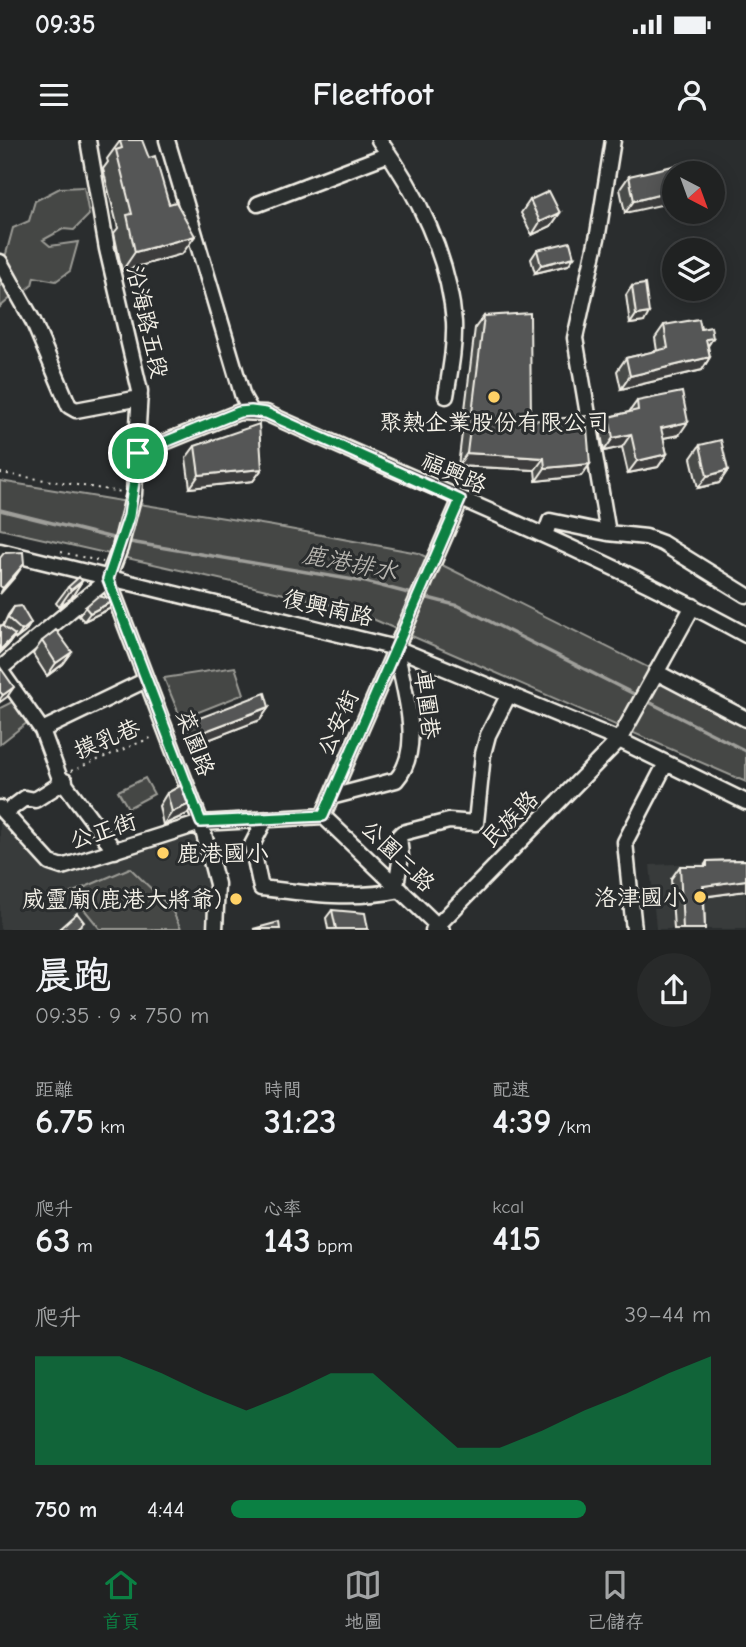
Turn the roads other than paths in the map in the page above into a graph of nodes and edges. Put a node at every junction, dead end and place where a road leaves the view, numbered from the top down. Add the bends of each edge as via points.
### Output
1 (88, 140) edge
2 (167, 140) edge
3 (379, 140) edge
4 (613, 140) edge
5 (389, 154) junction
6 (258, 204) dead end
7 (0, 262) edge
8 (446, 396) dead end
9 (140, 398) junction
10 (251, 411) junction
11 (138, 453) junction
12 (460, 500) junction
13 (608, 533) junction
14 (545, 535) junction
15 (0, 551) edge
16 (108, 579) junction
17 (746, 595) edge
18 (693, 606) junction
19 (746, 635) edge
20 (396, 648) junction
21 (0, 669) edge
22 (656, 672) junction
23 (145, 681) junction
24 (509, 694) junction
25 (746, 719) edge
26 (42, 730) junction
27 (619, 740) junction
28 (665, 765) junction
29 (62, 779) junction
30 (331, 797) junction
31 (746, 802) edge
32 (2, 811) edge
33 (323, 816) junction
34 (264, 820) junction
35 (201, 822) junction
36 (114, 851) junction
37 (399, 888) junction
38 (437, 928) edge
39 (215, 929) edge
40 (634, 929) edge

1 - 9 street, 沿海路五段
2 - 10 street
3 - 5 street
4 - 13 street via 575,338
5 - 6 street
5 - 8 street via 420,206 446,273 454,323
7 - 9 street via 33,321 69,406 76,410
9 - 11 street, 沿海路五段
10 - 11 street
10 - 12 street, 福興路 via 266,413
11 - 16 street, 沿海路五段 via 129,516
12 - 14 street, 福興路
12 - 20 street, 公安街
13 - 14 street via 551,522
13 - 17 street via 662,543
14 - 18 street, 福興路
15 - 16 street, 復興南路
16 - 20 street, 復興南路
16 - 21 street
16 - 23 street, 菜園路
18 - 19 street, 福興路
18 - 22 street, 民族路
20 - 24 street, 復興南路
20 - 30 street, 公安街
20 - 30 street, 車圍巷 via 410,733 410,752 402,775
21 - 26 street
22 - 25 street
22 - 27 street, 民族路
23 - 26 street
23 - 35 street, 菜園路
24 - 27 street, 復興南路
24 - 37 street via 483,754 476,823 449,821 402,833
26 - 29 street
27 - 28 street, 復興南路
27 - 38 street, 民族路
28 - 31 street, 復興南路
28 - 40 street via 625,842
29 - 32 street via 35,800 25,798
29 - 36 street
30 - 33 street, 公安街
32 - 36 street, 公正街 via 50,863 62,867
33 - 34 street, 公正街
33 - 37 street, 公園二路
34 - 35 street, 公正街
34 - 37 street via 252,845 261,888 324,896 373,896
35 - 36 street, 公正街
35 - 39 street, 菜園路 via 217,884
37 - 38 street, 公園二路

